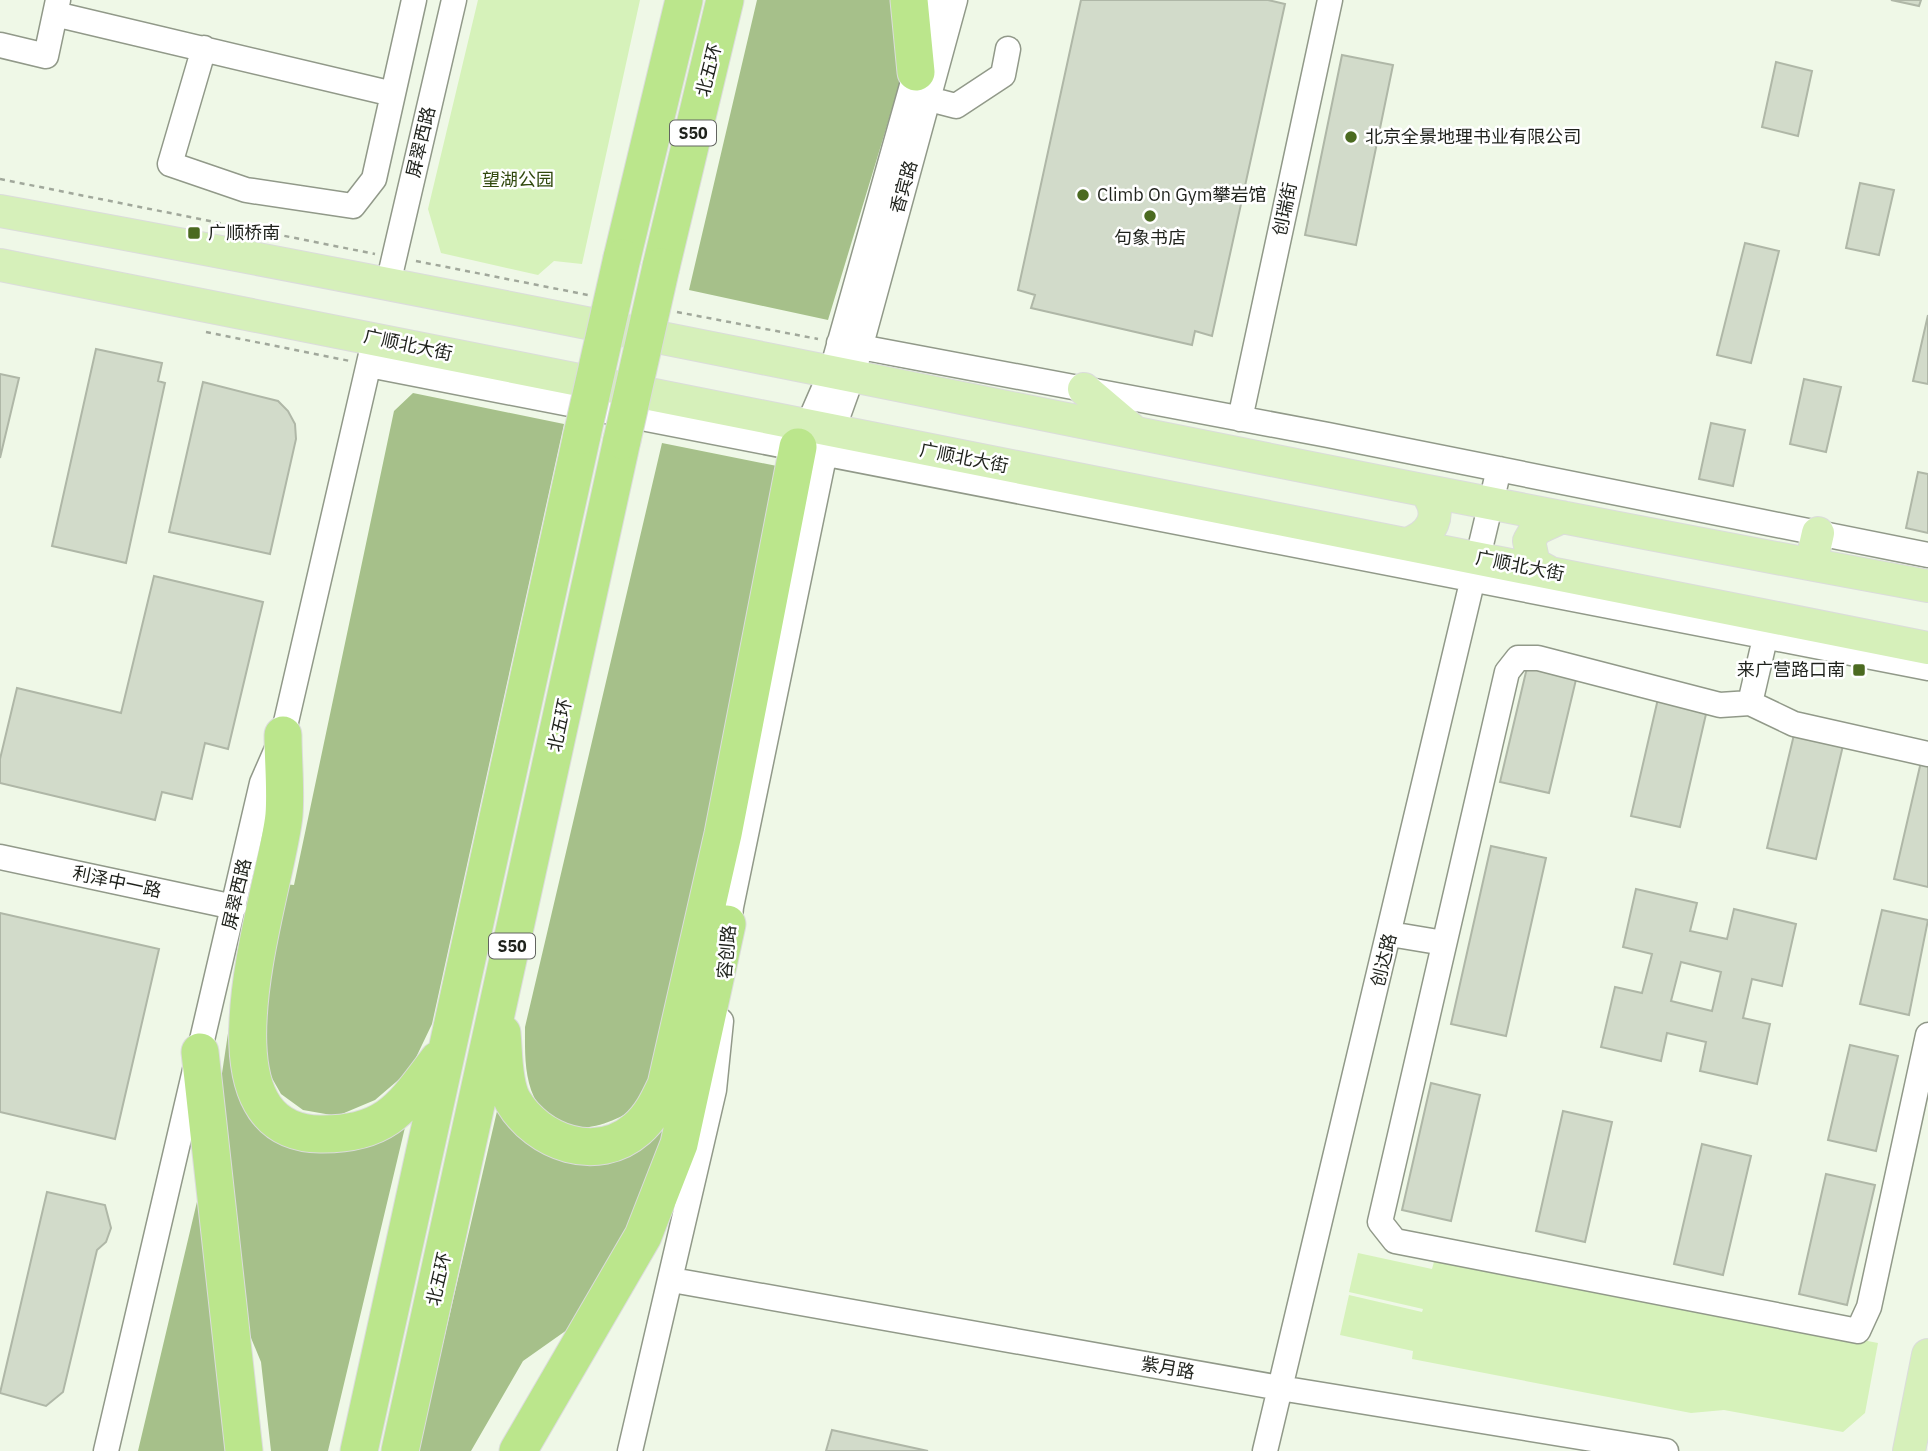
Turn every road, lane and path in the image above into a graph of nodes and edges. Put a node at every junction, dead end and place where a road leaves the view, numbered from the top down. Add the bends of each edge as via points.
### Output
1 (414, 0) edge
2 (454, 0) edge
3 (684, 0) edge
4 (725, 0) edge
5 (909, 0) edge
6 (936, 0) edge
7 (956, 0) edge
8 (1330, 0) edge
9 (56, 7) edge
10 (0, 45) edge
11 (204, 48) junction
12 (403, 49) junction
13 (1008, 49) dead end
14 (440, 60) junction
15 (922, 85) junction
16 (393, 94) junction
17 (0, 179) edge
18 (0, 211) edge
19 (0, 265) edge
20 (391, 271) junction
21 (601, 297) dead end
22 (669, 310) dead end
23 (372, 352) junction
24 (846, 358) junction
25 (1084, 389) junction
26 (1240, 419) junction
27 (1132, 430) junction
28 (816, 440) junction
29 (1499, 469) junction
30 (1426, 492) junction
31 (1180, 500) junction
32 (1490, 504) junction
33 (1562, 517) junction
34 (1218, 529) junction
35 (1818, 533) junction
36 (1407, 544) junction
37 (1928, 555) edge
38 (1811, 564) junction
39 (1475, 569) junction
40 (1547, 571) junction
41 (1928, 586) edge
42 (1699, 603) junction
43 (1767, 627) junction
44 (1725, 629) junction
45 (1928, 648) edge
46 (1928, 668) edge
47 (1750, 703) junction
48 (283, 735) junction
49 (1928, 754) edge
50 (0, 857) edge
51 (234, 907) junction
52 (731, 907) junction
53 (1390, 934) junction
54 (1444, 943) junction
55 (500, 1004) junction
56 (1928, 1035) edge
57 (445, 1051) junction
58 (200, 1052) junction
59 (672, 1280) junction
60 (1928, 1354) edge
61 (1280, 1388) junction
62 (106, 1451) edge
63 (244, 1451) edge
64 (359, 1451) edge
65 (400, 1451) edge
66 (518, 1451) edge
67 (630, 1451) edge
68 (1265, 1451) edge
69 (1666, 1451) edge
70 (1909, 1451) edge

1 - 12 street
2 - 14 street, 屏翠西路
3 - 57 highway, S50, bridge
4 - 55 highway, 北五环 / S50, bridge via 622,440
5 - 15 highway
6 - 15 street, 香宾路
7 - 15 street, 香宾路
8 - 26 street, 创瑞街
9 - 10 street via 46,56
9 - 11 street
11 - 16 street
11 - 16 street via 170,164 246,190 353,206 374,178
12 - 14 street
12 - 16 street
13 - 15 street via 1003,75 956,106
14 - 20 street, 屏翠西路
15 - 24 street, 香宾路
17 - 20 path
18 - 20 main road
19 - 23 main road, 广顺北大街
20 - 21 path
20 - 24 main road
22 - 24 path
23 - 28 main road, 广顺北大街
23 - 48 street, 屏翠西路
24 - 25 street
24 - 27 main road
24 - 28 street, 香宾路
25 - 26 street
25 - 27 main road
26 - 29 street
27 - 30 main road
28 - 31 main road, 广顺北大街
28 - 34 street
28 - 52 street, 容创路
28 - 55 highway via 666,1085 654,1110 636,1131 613,1142 593,1147 548,1137 511,1099
29 - 32 street, 创达路
29 - 35 street
30 - 32 main road
30 - 36 main road via 1436,509 1434,525
31 - 34 main road
31 - 36 main road, 广顺北大街
32 - 33 main road
32 - 39 street, 创达路
33 - 38 main road
33 - 40 main road via 1536,529 1529,541 1534,564
34 - 39 street
35 - 37 street
35 - 38 main road
36 - 39 main road, 广顺北大街
38 - 41 main road
39 - 40 main road, 广顺北大街
39 - 44 street
39 - 53 street, 创达路
40 - 42 main road, 广顺北大街
42 - 43 main road, 广顺北大街
42 - 44 main road
43 - 44 street
43 - 45 main road, 广顺北大街
43 - 46 street
43 - 47 street
47 - 49 street via 1794,724
47 - 54 street via 1720,705 1538,658 1518,658 1507,672
48 - 51 street, 屏翠西路 via 262,783
48 - 57 highway via 284,816 257,953 247,1034 247,1063 256,1093 267,1111 284,1124 315,1134 350,1133 378,1124 402,1108
50 - 51 street, 利泽中一路
51 - 58 street, 屏翠西路
52 - 59 street, 容创路 via 714,1090
52 - 66 highway via 679,1144 657,1202 643,1236
53 - 54 street
53 - 61 street, 创达路
54 - 56 street via 1380,1222 1395,1241 1857,1331 1869,1307
55 - 65 highway, 北五环 / S50
57 - 64 highway, S50
58 - 62 street, 屏翠西路
58 - 63 highway
59 - 61 street, 紫月路
59 - 67 street, 容创路
60 - 70 main road
61 - 68 street, 创达路
61 - 69 street, 紫月路

